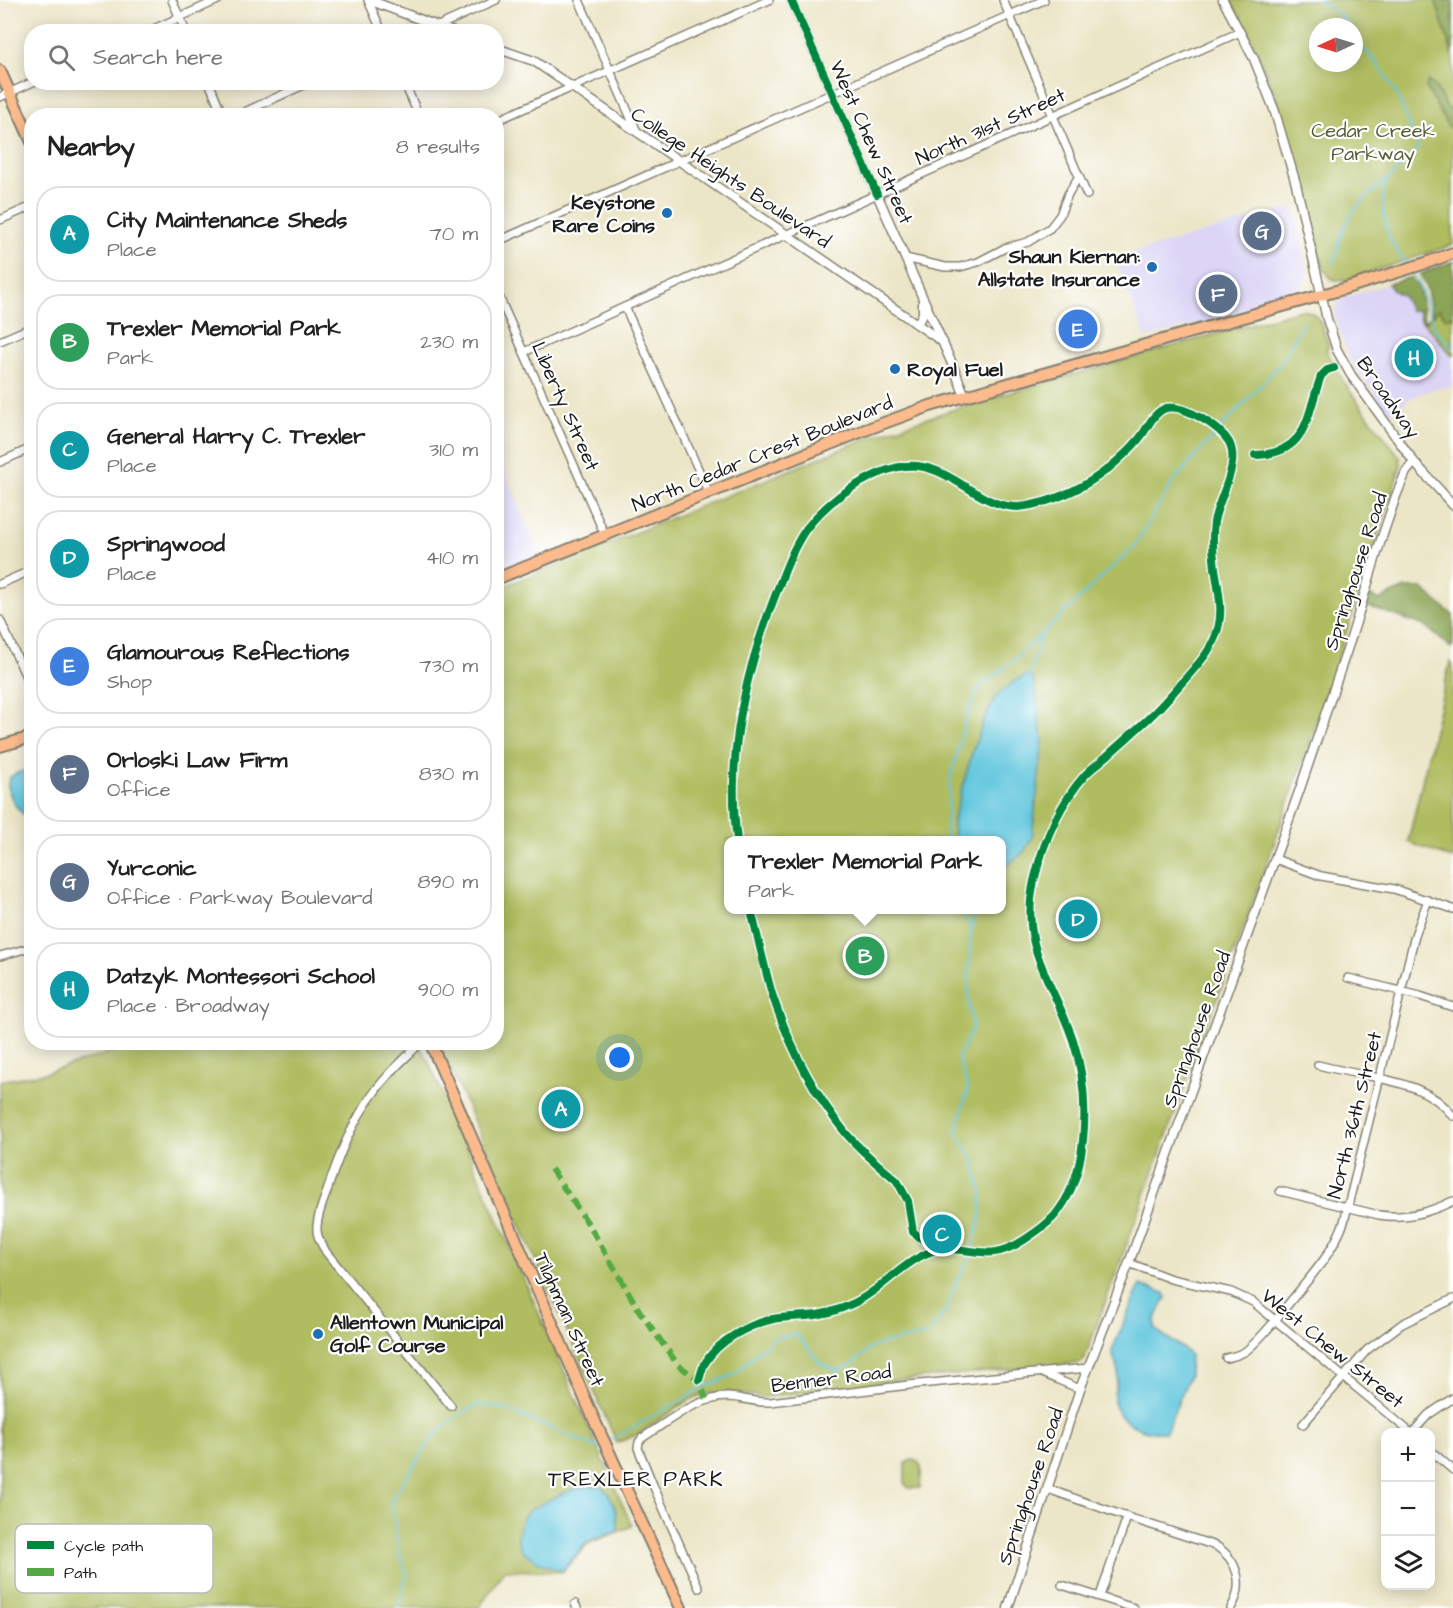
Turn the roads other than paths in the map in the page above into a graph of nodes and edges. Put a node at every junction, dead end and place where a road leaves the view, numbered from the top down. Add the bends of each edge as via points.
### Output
1 (172, 0) edge
2 (218, 0) edge
3 (368, 0) edge
4 (496, 0) edge
5 (579, 0) edge
6 (769, 0) edge
7 (791, 0) edge
8 (1003, 0) edge
9 (1044, 0) edge
10 (1223, 0) edge
11 (1010, 15) junction
12 (180, 17) junction
13 (165, 24) edge
14 (183, 24) edge
15 (378, 24) edge
16 (433, 24) edge
17 (442, 24) edge
18 (1240, 32) junction
19 (504, 51) edge
20 (610, 71) junction
21 (0, 72) edge
22 (24, 86) edge
23 (572, 87) junction
24 (212, 90) edge
25 (293, 90) edge
26 (408, 90) edge
27 (832, 93) junction
28 (5, 95) edge
29 (219, 108) edge
30 (253, 108) edge
31 (415, 108) edge
32 (1053, 116) junction
33 (504, 117) edge
34 (24, 128) edge
35 (637, 132) junction
36 (680, 161) junction
37 (1079, 176) junction
38 (877, 194) junction
39 (1087, 195) dead end
40 (24, 210) edge
41 (0, 220) edge
42 (787, 235) junction
43 (504, 238) edge
44 (1453, 253) edge
45 (905, 258) junction
46 (1322, 295) junction
47 (923, 297) junction
48 (625, 307) junction
49 (504, 308) edge
50 (917, 324) junction
51 (24, 330) edge
52 (0, 341) edge
53 (943, 342) junction
54 (524, 352) junction
55 (965, 396) junction
56 (24, 451) edge
57 (0, 462) edge
58 (1414, 462) junction
59 (709, 493) junction
60 (1453, 505) edge
61 (605, 535) junction
62 (24, 574) edge
63 (504, 576) edge
64 (0, 584) edge
65 (0, 620) edge
66 (24, 672) edge
67 (24, 739) edge
68 (0, 746) edge
69 (1275, 859) junction
70 (1428, 900) junction
71 (1453, 909) edge
72 (24, 949) edge
73 (0, 956) edge
74 (1348, 978) dead end
75 (1401, 991) junction
76 (1453, 1007) edge
77 (414, 1050) edge
78 (433, 1050) edge
79 (1318, 1065) dead end
80 (1380, 1078) junction
81 (1453, 1116) edge
82 (1280, 1191) dead end
83 (1453, 1202) edge
84 (1348, 1207) junction
85 (1129, 1263) junction
86 (1453, 1299) edge
87 (1275, 1320) junction
88 (1226, 1358) dead end
89 (1088, 1368) junction
90 (1041, 1374) junction
91 (1343, 1376) junction
92 (1080, 1389) junction
93 (1453, 1398) edge
94 (452, 1406) dead end
95 (1303, 1424) dead end
96 (1407, 1428) edge
97 (1416, 1428) edge
98 (1435, 1454) edge
99 (1453, 1470) edge
100 (1048, 1489) junction
101 (1127, 1517) junction
102 (1062, 1585) dead end
103 (699, 1588) dead end
104 (1100, 1596) junction
105 (681, 1608) edge
106 (1008, 1608) edge
107 (1134, 1608) edge
108 (1231, 1608) edge

1 - 12 street
2 - 12 street
3 - 15 street
3 - 16 street
4 - 17 street
5 - 20 street
6 - 20 street
7 - 27 street, West Chew Street
8 - 11 street
9 - 11 street
10 - 18 street, Broadway
11 - 27 street
11 - 32 street
12 - 13 street
12 - 14 street
18 - 32 street, North 31st Street
18 - 46 street, Broadway via 1266,88 1287,152
19 - 23 street, College Heights Boulevard via 534,61
20 - 23 street
20 - 35 street
21 - 28 main road
22 - 28 street
23 - 33 street
23 - 35 street, College Heights Boulevard
24 - 29 street
25 - 30 street
26 - 31 street
27 - 36 street
27 - 38 street, West Chew Street
28 - 34 main road
32 - 37 street
32 - 38 street, North 31st Street
35 - 36 street, College Heights Boulevard
36 - 42 street, College Heights Boulevard
36 - 43 street
37 - 39 street
37 - 45 street via 1060,215 1050,228 1028,243 960,267
38 - 42 street, North 31st Street
38 - 45 street, West Chew Street
40 - 41 street
42 - 48 street, North 31st Street
42 - 50 street, College Heights Boulevard
44 - 46 main road, North Cedar Crest Boulevard
45 - 47 street, West Chew Street
46 - 55 main road, North Cedar Crest Boulevard
46 - 58 street, Broadway via 1331,333 1345,365
47 - 50 street via 923,314
47 - 53 street, West Chew Street
48 - 54 street, North 31st Street
48 - 59 street
49 - 54 street, Liberty Street
50 - 53 street, College Heights Boulevard
51 - 52 street
53 - 55 street, West Chew Street
54 - 61 street, Liberty Street
55 - 59 main road, North Cedar Crest Boulevard via 865,430
56 - 57 street
58 - 60 street, Broadway
58 - 69 street, Springhouse Road via 1396,496
59 - 61 main road, North Cedar Crest Boulevard
61 - 63 main road, North Cedar Crest Boulevard
62 - 64 street
65 - 66 street
67 - 68 main road
69 - 70 street via 1321,876 1387,887
69 - 85 street, Springhouse Road
70 - 71 street
70 - 75 street, North 36th Street
72 - 73 street
74 - 75 street
75 - 76 street
75 - 80 street, North 36th Street
77 - 94 street via 378,1088 356,1120 332,1175 318,1217 317,1234 326,1252
78 - 105 main road, Tilghman Street via 596,1424
79 - 80 street
80 - 81 street via 1422,1090
80 - 84 street, North 36th Street
82 - 84 street
83 - 84 street via 1420,1215 1406,1216 1379,1215
84 - 87 street, North 36th Street via 1334,1246
85 - 87 street, West Chew Street via 1171,1279 1231,1292 1253,1302
85 - 89 street, Springhouse Road
86 - 91 street via 1383,1336
87 - 88 street, North 36th Street via 1246,1351
87 - 91 street, West Chew Street
89 - 90 street, Benner Road
89 - 92 street, Springhouse Road
90 - 92 street, Benner Road
90 - 103 street, Benner Road via 763,1403 729,1397 695,1404 642,1438 639,1453
91 - 95 street
91 - 96 street, West Chew Street
92 - 100 street, Springhouse Road
93 - 97 street via 1438,1406
98 - 99 street
100 - 101 street
100 - 106 street, Springhouse Road
101 - 104 street
101 - 108 street via 1223,1551 1235,1565 1239,1582
102 - 104 street
104 - 107 street

